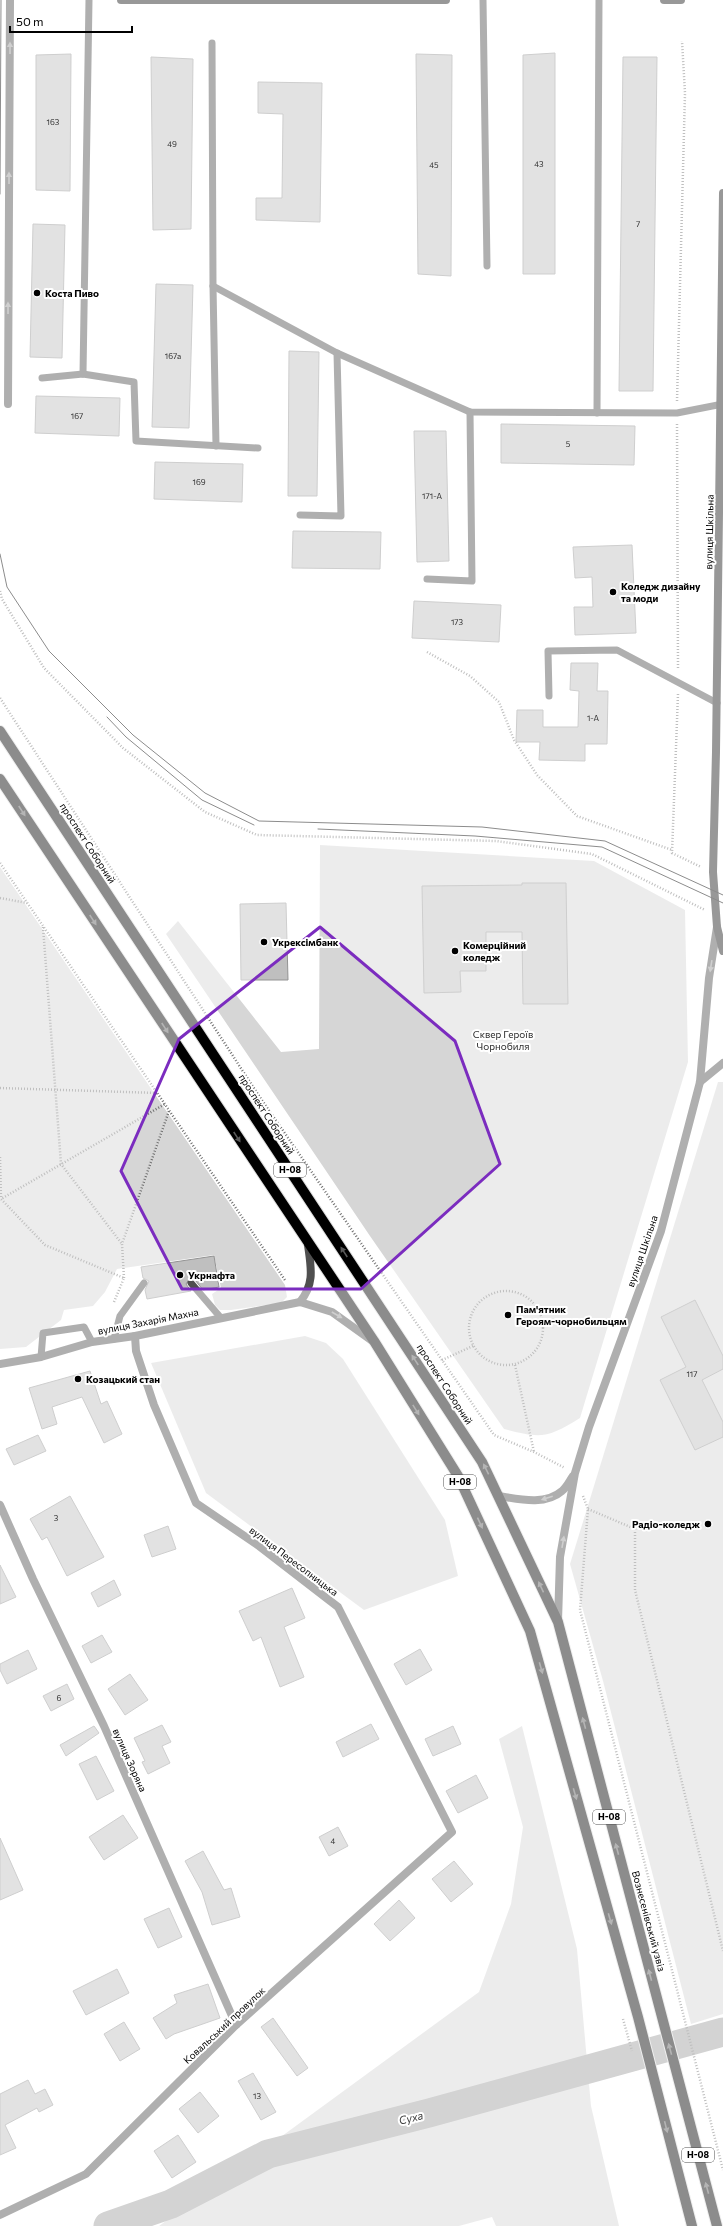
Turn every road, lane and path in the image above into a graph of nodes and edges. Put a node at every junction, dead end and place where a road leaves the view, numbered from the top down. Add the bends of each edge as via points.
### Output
1 (10, 0) edge
2 (88, 0) edge
3 (121, 0) edge
4 (322, 0) edge
5 (446, 0) edge
6 (482, 0) edge
7 (599, 0) edge
8 (664, 0) edge
9 (681, 0) edge
10 (682, 41) dead end
11 (212, 43) dead end
12 (723, 192) edge
13 (487, 266) dead end
14 (213, 286) junction
15 (722, 305) edge
16 (4, 347) edge
17 (337, 353) junction
18 (84, 374) junction
19 (42, 378) dead end
20 (8, 404) dead end
21 (722, 404) edge
22 (470, 412) junction
23 (597, 413) junction
24 (677, 413) junction
25 (216, 446) junction
26 (258, 448) dead end
27 (300, 515) dead end
28 (427, 579) dead end
29 (0, 591) edge
30 (427, 652) dead end
31 (678, 682) junction
32 (549, 696) dead end
33 (0, 698) edge
34 (717, 703) junction
35 (0, 731) edge
36 (0, 779) edge
37 (672, 850) junction
38 (0, 862) edge
39 (713, 872) junction
40 (0, 898) edge
41 (27, 903) junction
42 (716, 916) junction
43 (43, 926) junction
44 (717, 927) junction
45 (723, 951) edge
46 (723, 1063) edge
47 (700, 1082) junction
48 (0, 1088) edge
49 (56, 1090) junction
50 (158, 1093) junction
51 (165, 1104) junction
52 (170, 1111) junction
53 (0, 1157) edge
54 (61, 1164) junction
55 (2, 1199) junction
56 (122, 1244) junction
57 (308, 1245) junction
58 (124, 1278) junction
59 (285, 1280) dead end
60 (144, 1283) dead end
61 (191, 1283) dead end
62 (300, 1302) junction
63 (112, 1309) dead end
64 (221, 1318) junction
65 (135, 1336) junction
66 (114, 1339) junction
67 (374, 1341) junction
68 (92, 1342) junction
69 (473, 1346) junction
70 (41, 1357) junction
71 (442, 1360) junction
72 (0, 1364) edge
73 (515, 1364) junction
74 (534, 1452) junction
75 (575, 1473) junction
76 (583, 1495) dead end
77 (498, 1496) junction
78 (0, 1505) edge
79 (588, 1509) junction
80 (558, 1622) junction
81 (452, 1832) joint
82 (723, 1951) edge
83 (236, 2025) junction
84 (723, 2170) edge
85 (0, 2215) edge
86 (692, 2226) edge
87 (717, 2226) edge

16 -> 1 street
2 - 18 lane
3 - 4 main road
4 - 5 main road
6 - 13 lane
7 - 23 lane
8 - 9 main road
10 - 24 path via 685,93
11 - 14 lane
12 - 15 main road, вулиця Шкільна
14 - 17 lane
14 - 25 lane
15 - 21 main road, вулиця Шкільна
16 - 20 street
17 - 22 lane
17 - 27 lane via 341,516
18 - 19 lane
18 - 25 lane via 134,382 136,441
21 - 24 lane
21 - 34 main road, вулиця Шкільна
22 - 23 lane
22 - 28 lane via 472,581
23 - 24 lane
24 - 31 path
25 - 26 lane
29 - 42 path via 2,599 44,668 123,748 205,812 257,835 496,841 592,854
30 - 37 path via 470,676 499,702 514,740 537,775 577,816
31 - 32 lane via 616,650 548,651
31 - 34 lane
31 - 37 path
33 - 71 path via 259,1096
34 - 39 main road, вулиця Шкільна
77 -> 35 main road, проспект Соборний / Н-08 via 482,1462
36 -> 57 main road, Н-08
37 - 39 path via 672,853
38 - 41 path
39 - 42 main road, вулиця Шкільна
40 - 41 path
41 - 43 path
42 - 44 main road, вулиця Шкільна
43 - 49 path
43 - 50 path
44 - 45 main road, вулиця Шкільна
44 -> 47 street, вулиця Шкільна via 708,978
46 - 47 street
47 - 75 street, вулиця Шкільна via 660,1231 589,1427
48 - 49 path
49 - 50 path
49 - 54 path
50 - 51 path
51 - 52 path
51 - 54 path
52 - 56 path
52 - 59 path
53 - 55 path
54 - 55 path
54 - 56 path
55 - 58 path via 45,1245
56 - 58 path
57 - 62 street via 310,1288
57 - 67 main road, Н-08
58 - 63 path
60 - 66 lane via 120,1316
61 - 64 lane
62 - 64 street, вулиця Захарія Махна
62 -> 67 street via 332,1312
64 - 65 street, вулиця Захарія Махна
65 - 66 street, вулиця Захарія Махна
65 - 81 street, вулиця Пересопницька via 136,1351 154,1406 196,1503 259,1546 338,1608
66 - 68 street, вулиця Захарія Махна
67 -> 86 main road, Н-08 via 458,1476 530,1631 638,2017
68 - 70 street, вулиця Захарія Махна
68 - 70 lane via 84,1327 43,1332
69 - 71 path
69 - 73 path via 483,1358 493,1364
69 - 73 path via 468,1327 476,1305 484,1297 496,1292 522,1294 532,1301 540,1312 542,1338 528,1359
70 - 72 street, вулиця Захарія Махна
71 - 74 path via 494,1436
73 - 74 path
74 - 75 path
75 -> 77 street, вулиця Шкільна via 562,1491 546,1499 526,1500
80 -> 75 street, вулиця Шкільна via 560,1557
76 - 79 path
80 -> 77 main road, проспект Соборний / Н-08
78 - 83 street, вулиця Зоряна via 104,1726
79 - 82 path via 635,1529 635,1590
79 - 84 path via 580,1610
87 -> 80 main road, Вознесенівський узвіз / Н-08
81 - 83 street, Ковальський провулок
83 - 85 street, Ковальський провулок via 86,2174

